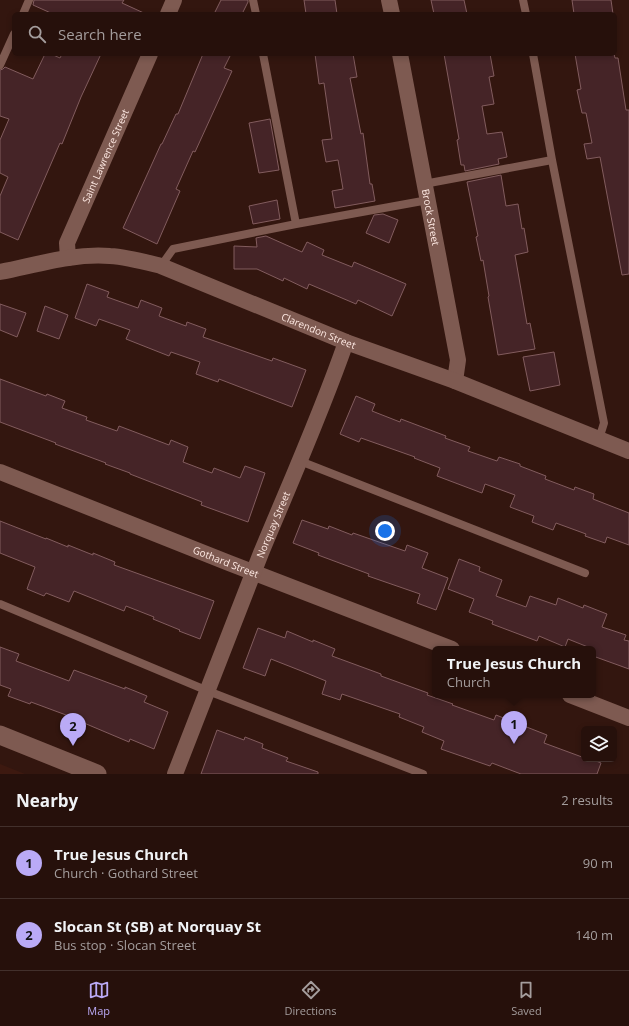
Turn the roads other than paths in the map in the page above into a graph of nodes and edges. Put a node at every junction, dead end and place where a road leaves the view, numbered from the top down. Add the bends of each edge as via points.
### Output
1 (29, 0) edge
2 (174, 0) edge
3 (253, 0) edge
4 (389, 0) edge
5 (523, 0) edge
6 (24, 12) edge
7 (169, 12) edge
8 (256, 12) edge
9 (392, 12) edge
10 (526, 12) edge
11 (12, 38) edge
12 (149, 56) edge
13 (263, 56) edge
14 (400, 56) edge
15 (533, 56) edge
16 (0, 65) edge
17 (552, 160) junction
18 (424, 184) junction
19 (428, 200) junction
20 (296, 224) junction
21 (68, 258) junction
22 (162, 266) junction
23 (0, 272) edge
24 (346, 342) junction
25 (455, 381) junction
26 (599, 439) junction
27 (629, 451) edge
28 (300, 461) junction
29 (0, 472) edge
30 (254, 572) junction
31 (585, 573) dead end
32 (0, 604) edge
33 (444, 646) edge
34 (208, 691) junction
35 (578, 698) edge
36 (629, 718) edge
37 (0, 735) edge
38 (97, 774) edge
39 (175, 774) edge
40 (423, 774) edge

1 - 6 lane
2 - 7 street
3 - 8 lane
4 - 9 street
5 - 10 lane
11 - 16 lane
12 - 21 street, Saint Lawrence Street via 67,243
13 - 20 lane
14 - 18 street, Brock Street
15 - 17 lane
17 - 18 lane
17 - 26 lane via 604,423
18 - 19 street, Brock Street
19 - 20 lane
19 - 25 street, Brock Street via 458,360
20 - 22 lane via 173,249
21 - 22 street, Clarendon Street via 110,256
21 - 23 street, Clarendon Street
22 - 24 street, Clarendon Street
24 - 25 street, Clarendon Street
24 - 28 street, Norquay Street
25 - 26 street, Clarendon Street
26 - 27 street, Clarendon Street
28 - 30 street, Norquay Street
28 - 31 lane
29 - 30 street, Gothard Street
30 - 33 street, Gothard Street
30 - 34 street, Norquay Street
32 - 34 lane
34 - 39 street, Norquay Street
34 - 40 lane
35 - 36 street
37 - 38 street

